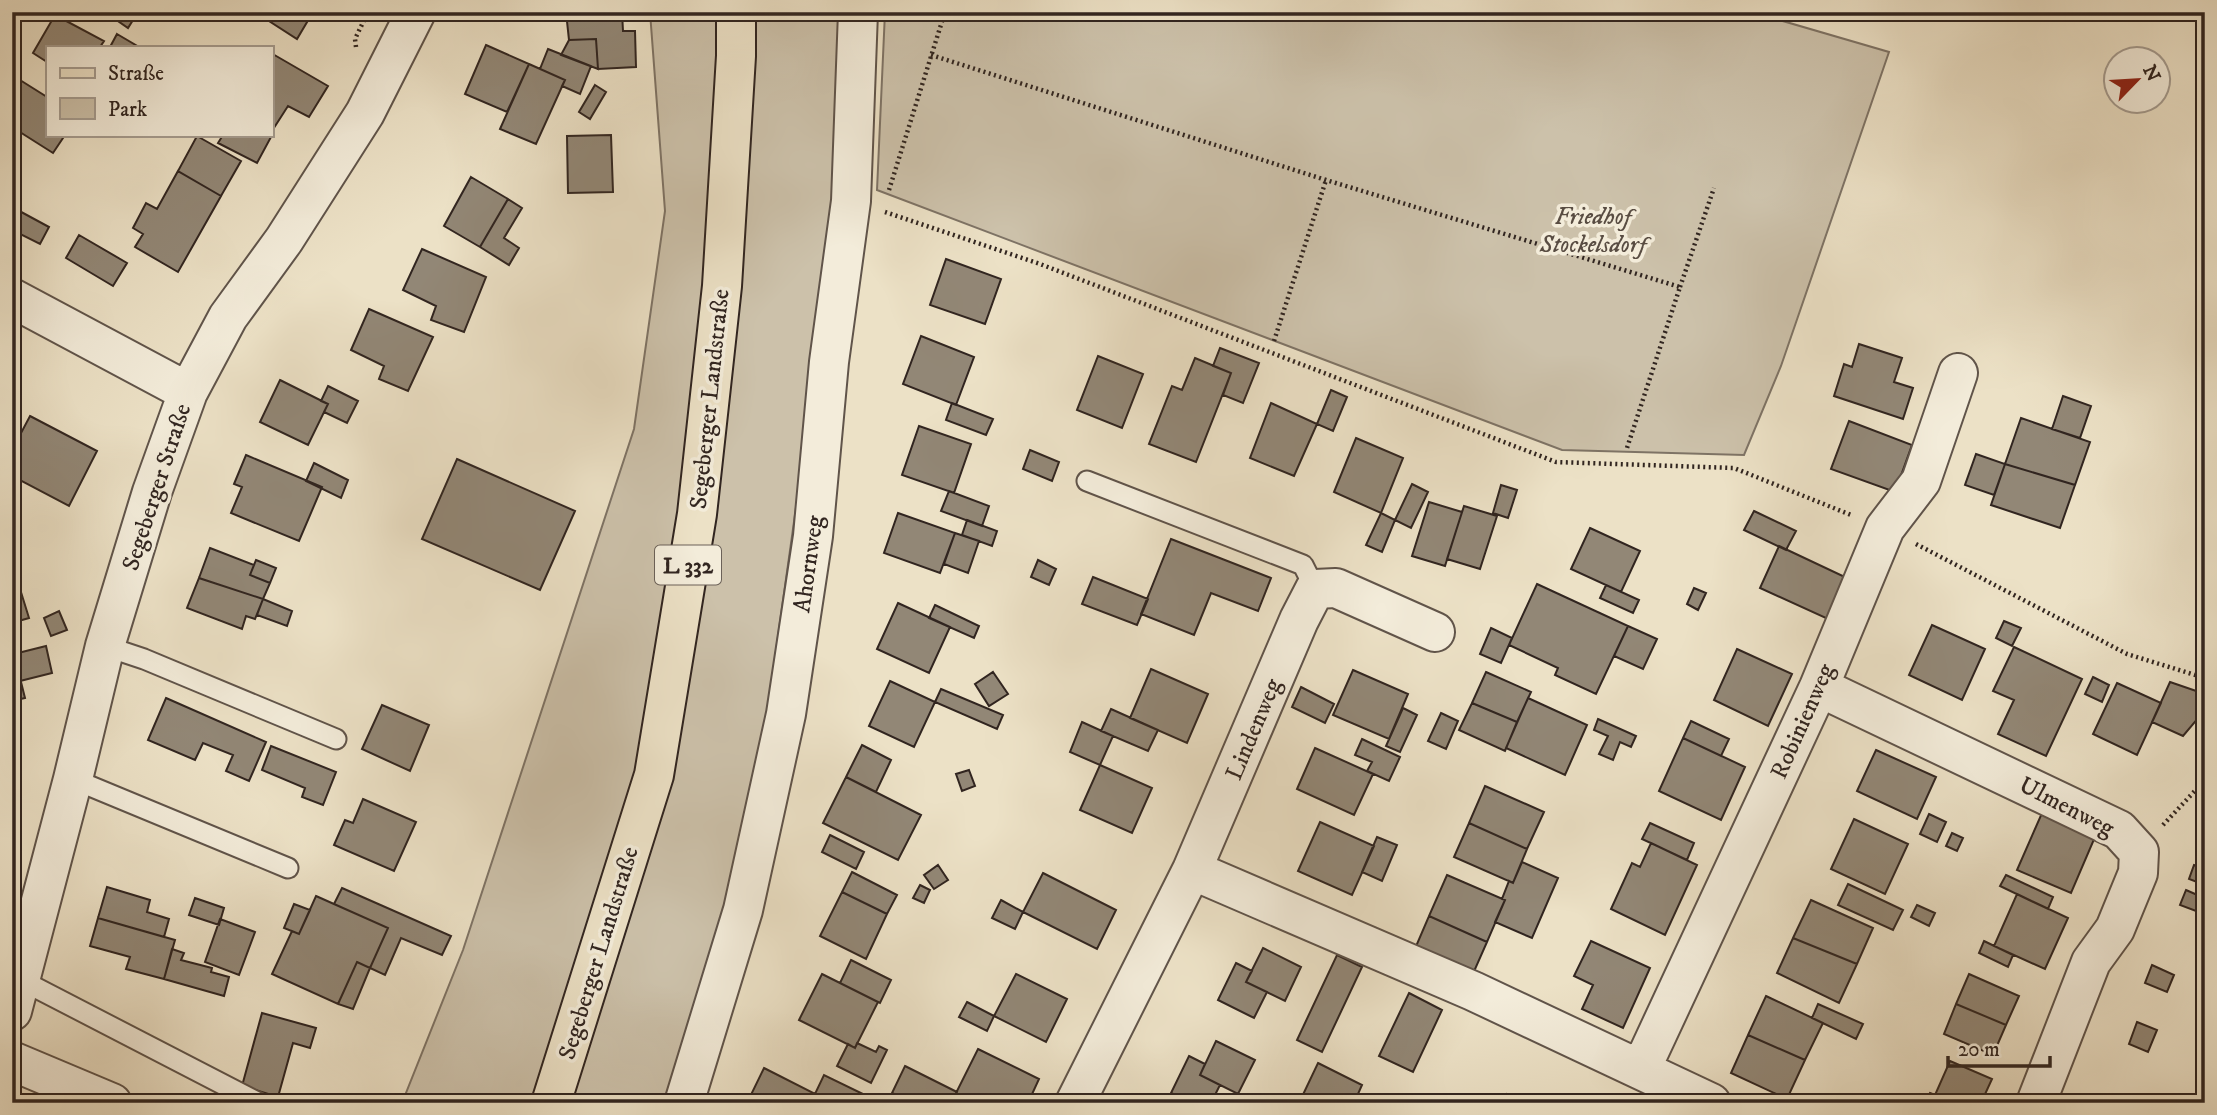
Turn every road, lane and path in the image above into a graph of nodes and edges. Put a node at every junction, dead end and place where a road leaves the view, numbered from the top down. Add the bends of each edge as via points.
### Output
1 (416, 12) edge
2 (736, 12) edge
3 (858, 12) edge
4 (945, 12) edge
5 (931, 55) junction
6 (1326, 180) junction
7 (1714, 188) dead end
8 (888, 195) dead end
9 (851, 201) junction
10 (1680, 287) junction
11 (12, 298) edge
12 (1274, 341) dead end
13 (1958, 373) dead end
14 (188, 392) junction
15 (1626, 452) dead end
16 (1087, 481) dead end
17 (1885, 528) junction
18 (1315, 589) junction
19 (1435, 632) dead end
20 (105, 646) junction
21 (2205, 678) edge
22 (1819, 687) junction
23 (336, 739) dead end
24 (73, 779) junction
25 (2205, 780) edge
26 (2139, 852) junction
27 (288, 868) dead end
28 (1192, 870) junction
29 (17, 995) edge
30 (12, 1060) edge
31 (1641, 1069) junction
32 (112, 1103) edge
33 (259, 1103) edge
34 (551, 1103) edge
35 (684, 1103) edge
36 (1075, 1103) edge
37 (1711, 1103) edge
38 (2036, 1103) edge

1 - 14 street, Segeberger Straße via 365,113 284,240 228,317
2 - 34 main road, Segeberger Landstraße / L 332 via 719,312 697,513 654,775
3 - 9 street, Ahornweg
4 - 5 path
5 - 6 path
5 - 8 path
6 - 10 path
6 - 12 path
7 - 10 path
9 - 17 path via 1040,264 1556,462 1734,468
9 - 35 street, Ahornweg via 829,362 813,536 786,714 743,910
10 - 15 path
11 - 14 street
13 - 17 street, Robinienweg via 1921,481
14 - 20 street, Segeberger Straße
16 - 18 lane via 1303,565
17 - 21 path via 2127,654
17 - 22 street, Robinienweg
18 - 19 street via 1336,588
18 - 28 street, Lindenweg
20 - 23 lane
20 - 24 street, Segeberger Straße
22 - 26 street, Ulmenweg via 2119,830
22 - 31 street, Robinienweg
24 - 27 lane
24 - 29 street, Segeberger Straße
25 - 26 path
26 - 38 street, Ulmenweg via 2138,873 2115,929 2091,962
28 - 31 street
28 - 36 street, Lindenweg
29 - 33 lane
30 - 32 street
31 - 37 street

